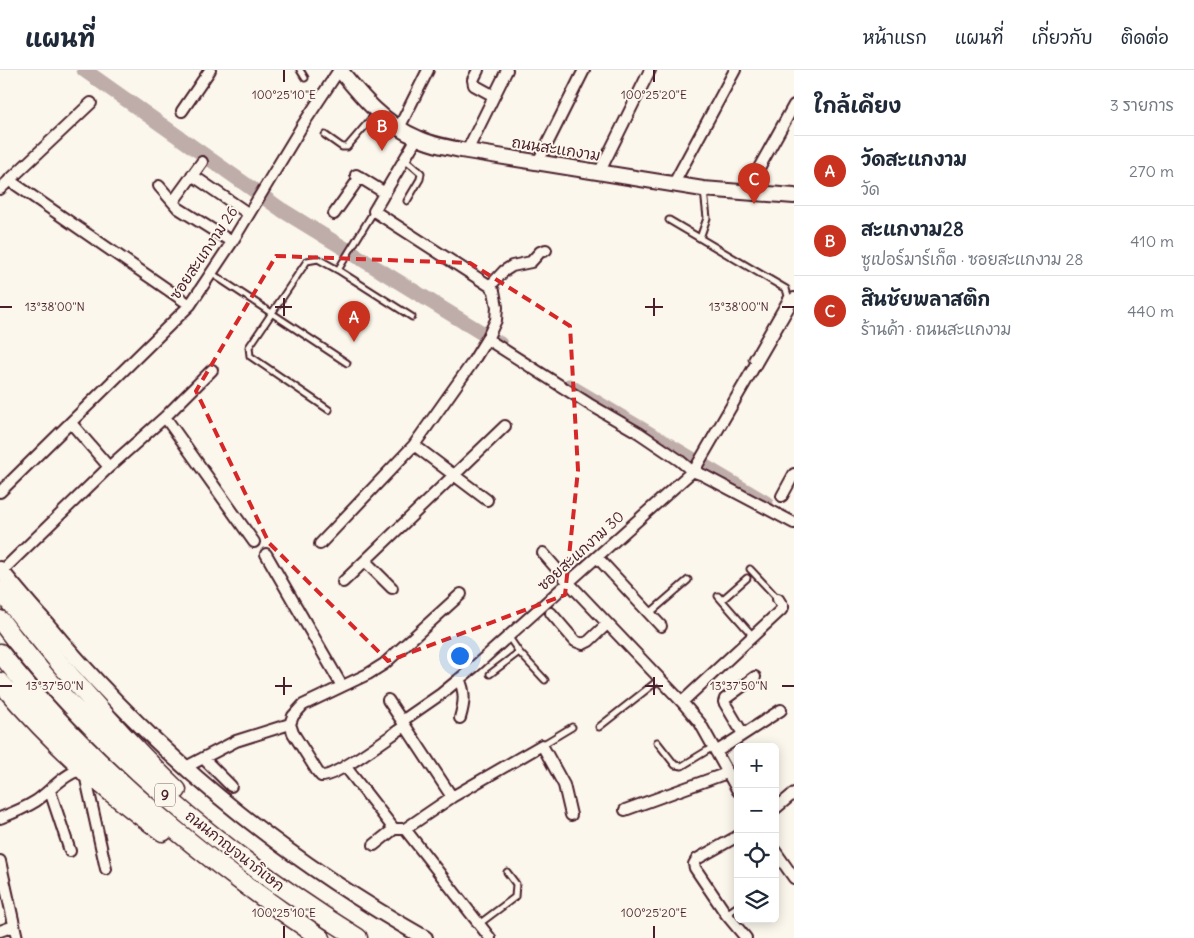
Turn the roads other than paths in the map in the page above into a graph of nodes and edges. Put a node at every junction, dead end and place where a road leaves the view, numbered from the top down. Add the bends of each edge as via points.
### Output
1 (210, 70) edge
2 (300, 70) edge
3 (339, 70) edge
4 (421, 70) edge
5 (428, 70) edge
6 (478, 70) edge
7 (507, 70) edge
8 (584, 70) edge
9 (650, 70) edge
10 (734, 70) edge
11 (305, 78) dead end
12 (494, 96) junction
13 (91, 103) dead end
14 (794, 105) edge
15 (182, 111) dead end
16 (377, 111) junction
17 (396, 126) junction
18 (325, 135) dead end
19 (417, 138) junction
20 (466, 151) junction
21 (405, 159) junction
22 (202, 162) dead end
23 (538, 162) junction
24 (599, 173) junction
25 (192, 175) junction
26 (10, 180) junction
27 (673, 185) junction
28 (160, 186) dead end
29 (0, 189) edge
30 (703, 189) junction
31 (385, 193) junction
32 (745, 193) junction
33 (794, 196) edge
34 (408, 201) dead end
35 (174, 202) junction
36 (374, 211) junction
37 (249, 214) junction
38 (334, 214) dead end
39 (669, 220) dead end
40 (700, 238) junction
41 (232, 242) junction
42 (546, 250) dead end
43 (338, 270) junction
44 (211, 273) junction
45 (490, 286) junction
46 (794, 298) edge
47 (190, 305) junction
48 (272, 312) junction
49 (412, 317) dead end
50 (487, 338) junction
51 (752, 359) dead end
52 (347, 363) dead end
53 (212, 370) dead end
54 (329, 410) dead end
55 (164, 417) junction
56 (71, 422) junction
57 (505, 426) dead end
58 (414, 446) junction
59 (109, 467) junction
60 (694, 470) junction
61 (794, 474) edge
62 (452, 475) junction
63 (0, 492) edge
64 (782, 496) dead end
65 (487, 500) dead end
66 (794, 523) edge
67 (254, 542) dead end
68 (320, 544) dead end
69 (543, 553) dead end
70 (266, 554) dead end
71 (596, 556) junction
72 (365, 560) junction
73 (750, 569) dead end
74 (1, 570) edge
75 (747, 578) dead end
76 (688, 580) dead end
77 (343, 582) dead end
78 (568, 582) junction
79 (392, 588) dead end
80 (0, 590) edge
81 (462, 594) dead end
82 (778, 599) joint
83 (551, 613) dead end
84 (650, 614) junction
85 (0, 620) edge
86 (607, 624) junction
87 (661, 626) dead end
88 (508, 636) junction
89 (753, 636) junction
90 (519, 652) junction
91 (0, 653) edge
92 (490, 674) dead end
93 (755, 678) dead end
94 (459, 679) junction
95 (545, 680) dead end
96 (660, 680) junction
97 (0, 682) edge
98 (342, 686) junction
99 (388, 700) dead end
100 (682, 702) junction
101 (781, 710) dead end
102 (460, 718) dead end
103 (404, 723) junction
104 (290, 724) junction
105 (572, 727) dead end
106 (599, 727) dead end
107 (743, 734) junction
108 (657, 742) dead end
109 (542, 745) junction
110 (715, 749) junction
111 (203, 758) junction
112 (345, 766) junction
113 (184, 768) junction
114 (728, 773) junction
115 (231, 786) dead end
116 (736, 788) edge
117 (50, 791) junction
118 (794, 793) edge
119 (452, 797) junction
120 (779, 806) edge
121 (625, 810) dead end
122 (571, 815) dead end
123 (0, 818) edge
124 (400, 829) junction
125 (734, 838) edge
126 (374, 845) dead end
127 (70, 851) dead end
128 (779, 857) edge
129 (0, 861) edge
130 (106, 869) dead end
131 (507, 872) dead end
132 (1, 873) edge
133 (794, 878) edge
134 (249, 888) junction
135 (294, 896) junction
136 (734, 909) edge
137 (726, 914) junction
138 (479, 924) junction
139 (14, 926) junction
140 (0, 931) edge
141 (17, 938) edge
142 (321, 938) edge
143 (358, 938) edge
144 (424, 938) edge
145 (490, 938) edge
146 (746, 938) edge

1 - 15 street
2 - 11 lane
3 - 16 main road, ถนนสะแกงาม
3 - 37 street, ซอยสะแกงาม 26
4 - 17 street
5 - 17 street
6 - 12 street via 474,85
7 - 12 street
8 - 23 street
9 - 24 street
10 - 27 street
12 - 20 street
13 - 26 street
14 - 32 street
16 - 17 main road, ถนนสะแกงาม
16 - 18 lane via 347,147
17 - 19 main road, ถนนสะแกงาม
19 - 20 main road, ถนนสะแกงาม
19 - 21 street
20 - 23 main road, ถนนสะแกงาม
21 - 31 street
21 - 34 lane via 421,173
22 - 25 street
23 - 24 main road, ถนนสะแกงาม
24 - 27 main road, ถนนสะแกงาม
25 - 35 street
25 - 37 street
26 - 29 street
26 - 47 street
27 - 30 main road, ถนนสะแกงาม
28 - 35 street
30 - 32 main road, ถนนสะแกงาม
30 - 40 lane via 707,218
31 - 36 street
31 - 38 street via 358,176
32 - 33 main road, ถนนสะแกงาม
35 - 41 street via 178,208
36 - 43 lane
36 - 45 street
37 - 41 street, ซอยสะแกงาม 26
39 - 40 lane
40 - 51 lane via 788,292
41 - 44 street, ซอยสะแกงาม 26
42 - 45 street via 531,262 504,271
43 - 48 lane via 318,260 307,261
43 - 49 lane
44 - 47 street, ซอยสะแกงาม 26
44 - 48 lane
45 - 50 street via 497,307 494,326
46 - 60 street, ซอยสะแกงาม 30
47 - 56 street, ซอยสะแกงาม 26
48 - 52 lane
48 - 54 lane via 249,347 250,356
50 - 58 street
50 - 60 street
53 - 55 street
55 - 59 street
55 - 67 street
56 - 59 street
56 - 63 street, ซอยสะแกงาม 26
57 - 62 street
58 - 62 street
58 - 68 street
59 - 74 street
60 - 66 street
60 - 71 street, ซอยสะแกงาม 30
61 - 64 street
62 - 65 street
62 - 72 street
69 - 78 street
70 - 98 street
71 - 78 street, ซอยสะแกงาม 30
71 - 84 street
72 - 77 street
72 - 79 street
73 - 82 lane
74 - 113 main road via 75,658
75 - 89 lane via 720,598
76 - 84 lane
78 - 86 street
78 - 88 street, ซอยสะแกงาม 30
80 - 135 highway via 75,682 140,754
81 - 98 street via 384,664
82 - 89 street via 783,608
83 - 86 street via 579,643 584,644
84 - 87 street
85 - 135 highway, ถนนกาญจนาภิเษก / 9 via 44,674 142,774 219,841
86 - 96 street
88 - 90 lane
88 - 94 street, ซอยสะแกงาม 30
89 - 100 street
90 - 92 lane
90 - 95 lane
91 - 134 highway, ถนนกาญจนาภิเษก / 9 via 52,712 127,787
93 - 107 street via 724,702
94 - 102 street via 464,698
94 - 103 street, ซอยสะแกงาม 30
96 - 100 street
96 - 106 lane
97 - 134 highway via 64,750 120,800 168,836
98 - 104 street via 303,705 292,716
99 - 103 street
100 - 110 street via 700,723
101 - 107 street
103 - 112 street, ซอยสะแกงาม 30
103 - 119 street
104 - 111 street via 236,741
104 - 112 street, ซอยสะแกงาม 30 via 322,776 326,777
105 - 109 lane
107 - 110 street
108 - 110 lane via 679,766
109 - 119 street
109 - 122 street via 564,785
110 - 114 street
111 - 113 street
111 - 115 street
112 - 124 street
113 - 144 main road via 287,851 375,910
114 - 116 street
114 - 121 street
117 - 123 street via 22,810
117 - 127 street
117 - 130 street via 70,774 79,771 83,774
118 - 120 street
119 - 124 street
124 - 126 street
124 - 138 street
125 - 137 street via 697,859 694,864
128 - 133 street
129 - 132 street
131 - 138 lane via 516,884 515,897
132 - 139 street
134 - 142 highway, ถนนกาญจนาภิเษก / 9
135 - 143 highway, ถนนกาญจนาภิเษก / 9
136 - 137 lane
137 - 146 street
138 - 145 street
139 - 140 street
139 - 141 street

